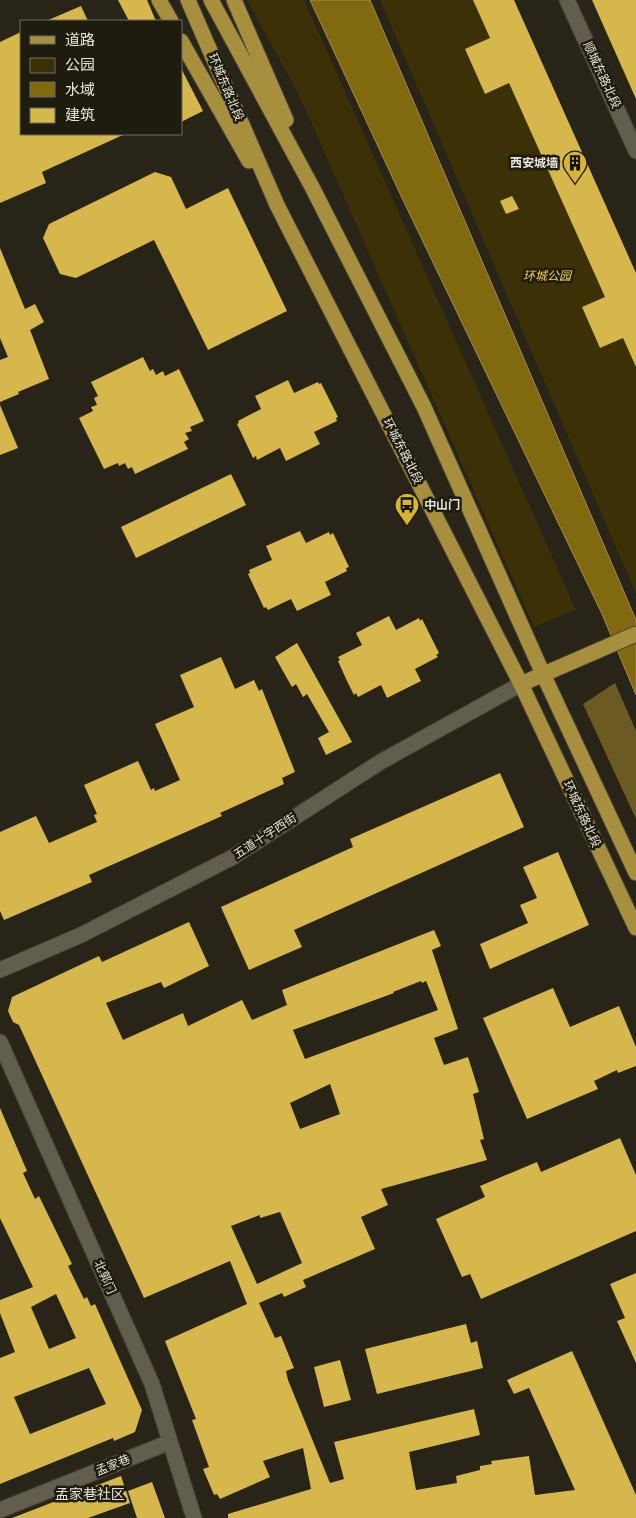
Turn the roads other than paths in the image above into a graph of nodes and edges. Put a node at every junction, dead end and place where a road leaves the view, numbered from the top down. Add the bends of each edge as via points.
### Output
1 (159, 0) edge
2 (188, 0) edge
3 (211, 0) edge
4 (234, 0) edge
5 (567, 0) edge
6 (169, 20) edge
7 (182, 43) edge
8 (636, 151) edge
9 (312, 187) junction
10 (277, 205) junction
11 (636, 634) edge
12 (543, 674) junction
13 (521, 684) junction
14 (636, 873) edge
15 (636, 928) edge
16 (0, 970) edge
17 (0, 1042) edge
18 (170, 1442) junction
19 (0, 1510) edge
20 (194, 1518) edge

1 - 6 main road
2 - 10 main road, 环城东路北段
3 - 9 main road, 环城东路北段
4 - 9 main road
5 - 8 street, 顺城东路北段
7 - 10 main road via 230,130
9 - 12 main road, 环城东路北段 via 424,408
10 - 13 main road, 环城东路北段
11 - 12 main road
12 - 13 main road
12 - 14 main road, 环城东路北段
13 - 15 main road, 环城东路北段
13 - 16 street, 五道十字西街 via 382,761 233,857 81,935
17 - 18 street, 北郭门 via 152,1384
18 - 19 street, 孟家巷
18 - 20 street, 北郭门

